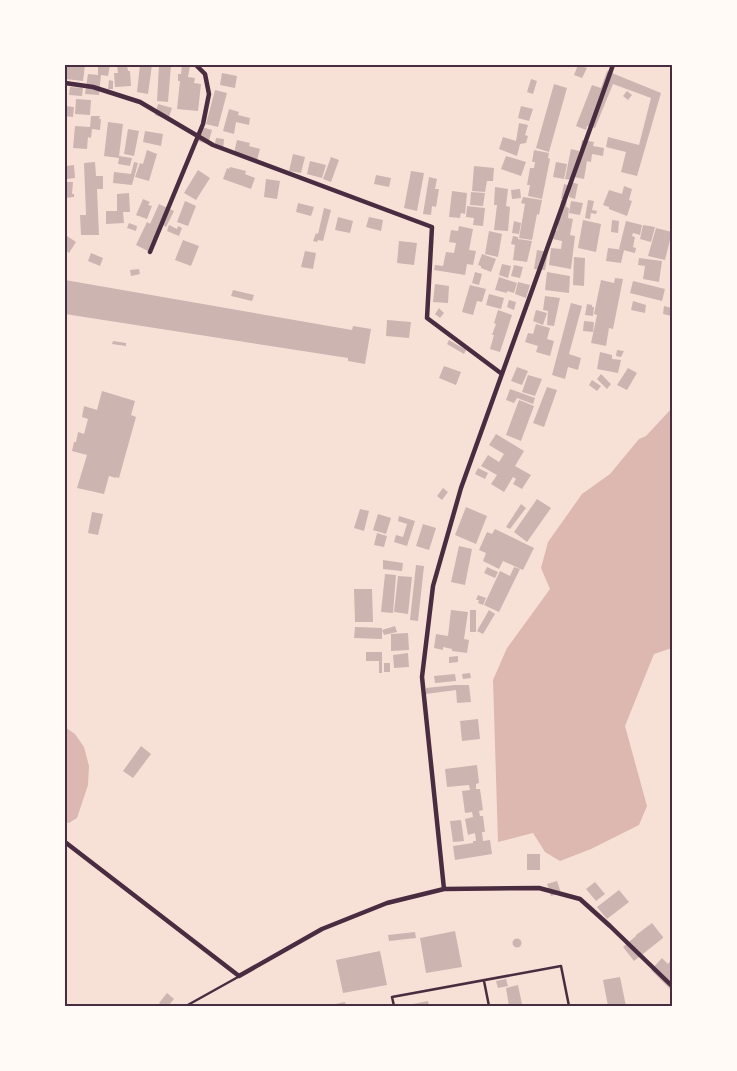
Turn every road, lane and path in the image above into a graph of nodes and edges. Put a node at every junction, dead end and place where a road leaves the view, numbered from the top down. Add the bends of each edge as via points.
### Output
1 (196, 65) edge
2 (613, 65) edge
3 (65, 83) edge
4 (198, 136) junction
5 (150, 252) dead end
6 (502, 374) junction
7 (65, 842) edge
8 (444, 889) junction
9 (240, 976) junction
10 (484, 980) junction
11 (672, 986) edge
12 (186, 1006) edge
13 (394, 1006) edge
14 (489, 1006) edge
15 (569, 1006) edge

1 - 4 street via 205,74 209,94
2 - 6 street
3 - 4 street via 93,87 140,102
4 - 5 street
4 - 6 street via 213,145 432,227 427,318
6 - 8 street via 461,488 433,586 422,678
7 - 9 street
8 - 9 street via 386,903 322,929
8 - 11 street via 539,888 580,899
9 - 12 lane
10 - 13 lane via 392,997
10 - 14 lane
10 - 15 lane via 561,966

